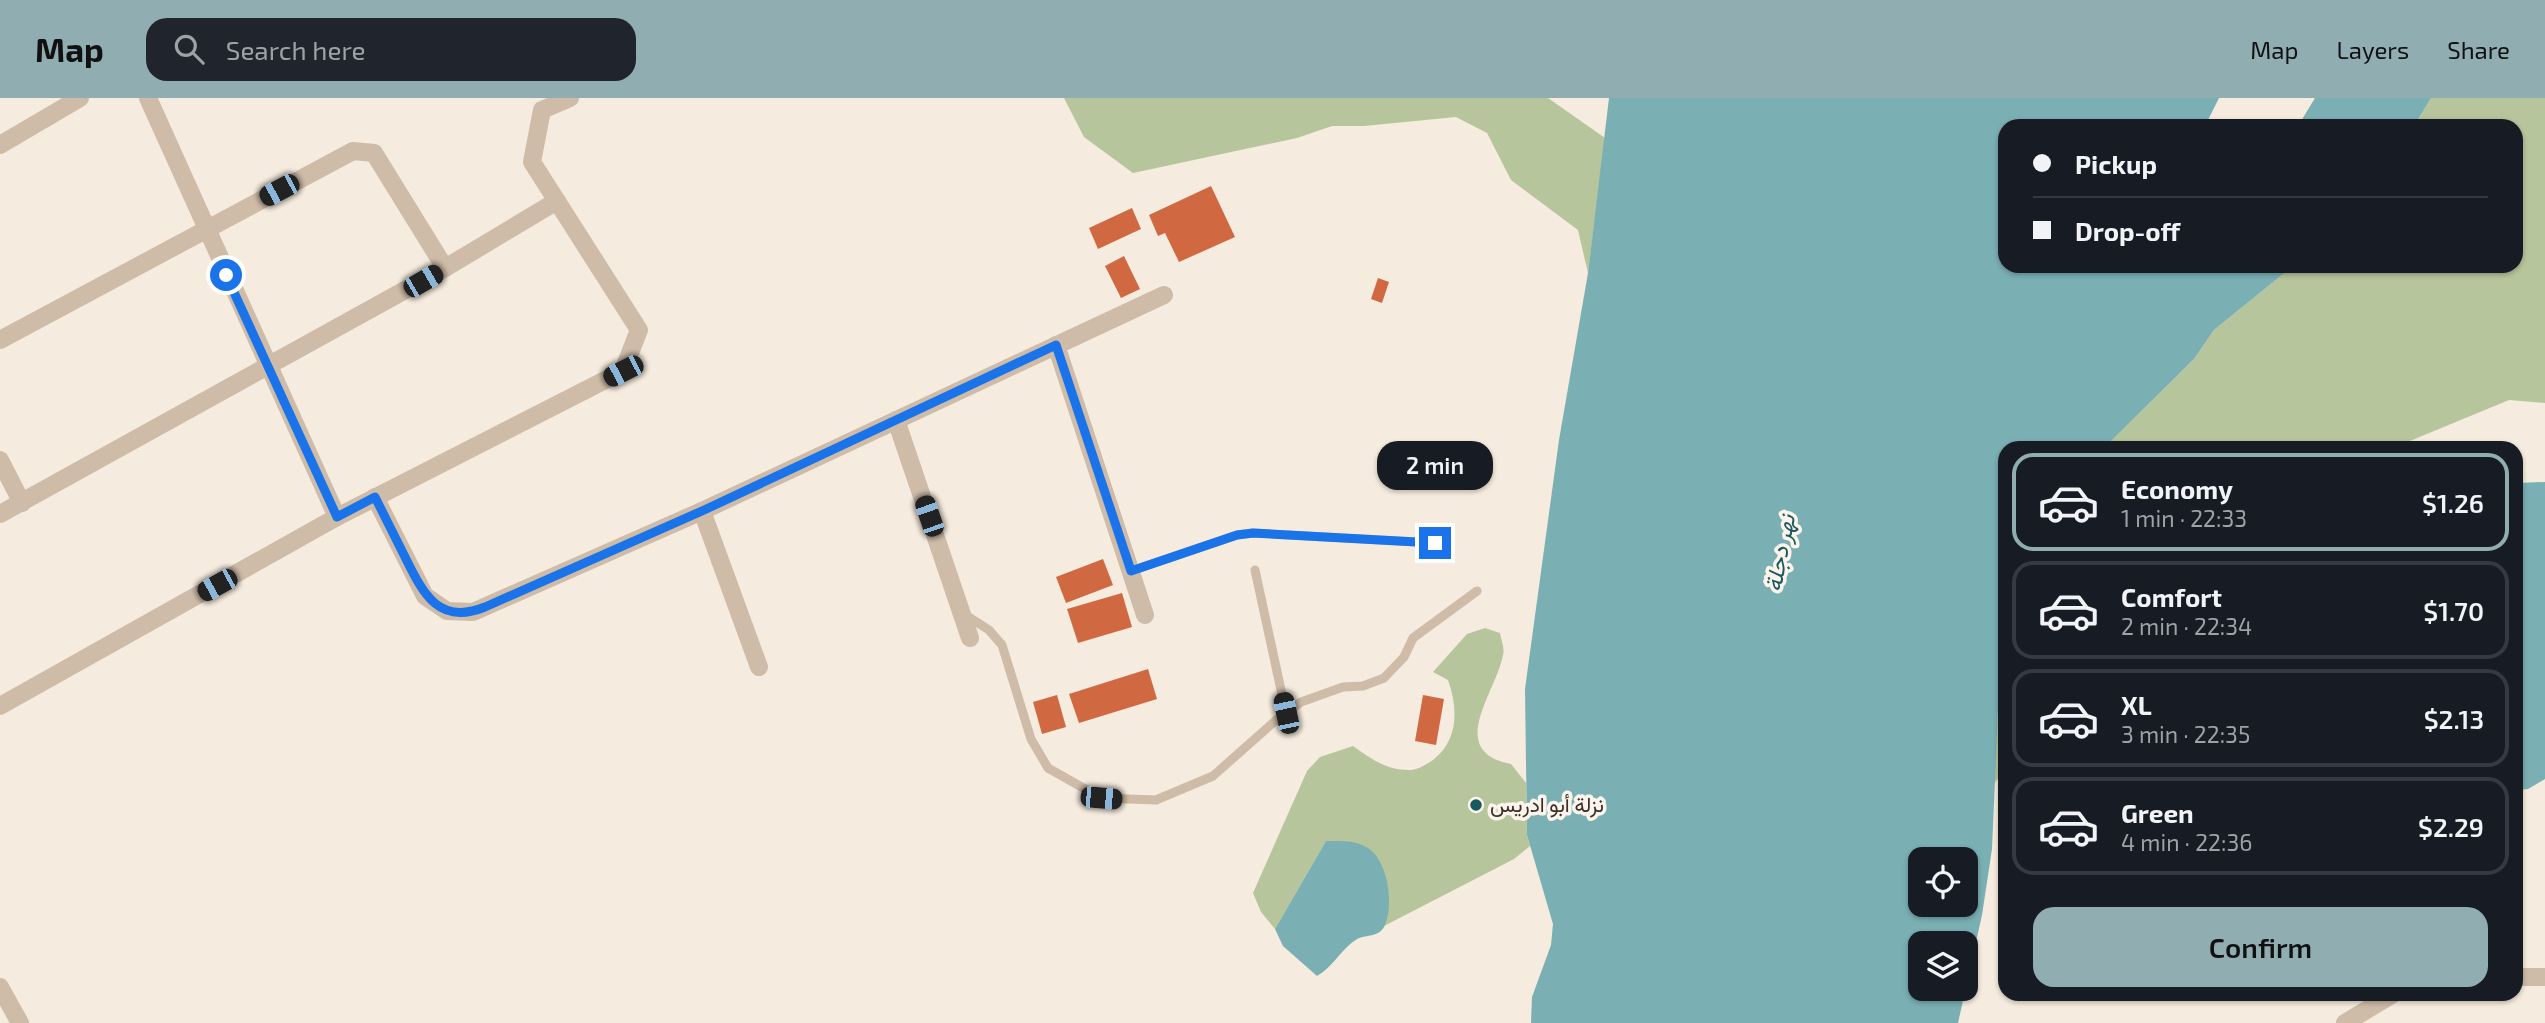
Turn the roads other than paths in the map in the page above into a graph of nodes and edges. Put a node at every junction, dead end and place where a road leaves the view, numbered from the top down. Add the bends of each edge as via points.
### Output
1 (80, 98) edge
2 (148, 98) edge
3 (570, 98) edge
4 (0, 145) edge
5 (556, 201) junction
6 (206, 228) junction
7 (445, 268) junction
8 (1164, 295) dead end
9 (0, 340) edge
10 (1056, 345) junction
11 (267, 368) junction
12 (896, 420) junction
13 (0, 460) edge
14 (375, 497) junction
15 (22, 503) junction
16 (702, 511) junction
17 (0, 514) edge
18 (337, 517) junction
19 (1435, 543) dead end
20 (1255, 570) dead end
21 (1131, 571) junction
22 (1477, 592) dead end
23 (961, 612) junction
24 (1145, 615) dead end
25 (970, 638) dead end
26 (759, 667) dead end
27 (0, 706) edge
28 (1286, 713) junction
29 (2523, 977) edge
30 (2545, 978) edge
31 (0, 988) edge
32 (2381, 1001) edge
33 (20, 1023) edge
34 (2345, 1023) edge

1 - 4 street
2 - 6 street
3 - 5 street via 541,110 532,162
5 - 7 street
5 - 14 street via 639,330 623,371
6 - 7 street via 353,151 374,153
6 - 9 street
6 - 11 street
7 - 11 street
8 - 10 street
10 - 12 street
10 - 21 street
11 - 15 street
11 - 18 street
12 - 16 street
12 - 23 street
13 - 15 street
14 - 16 street via 425,596 447,611 460,613 485,607
14 - 18 street
15 - 17 street
16 - 26 street
18 - 27 street
19 - 21 lane via 1253,533
20 - 28 lane
21 - 24 street
22 - 28 lane via 1413,638 1404,657 1384,678 1322,694
23 - 25 street
23 - 28 lane via 989,630 1002,645 1031,739 1048,768 1101,798 1156,800 1213,776
29 - 30 street
31 - 33 street
32 - 34 street

